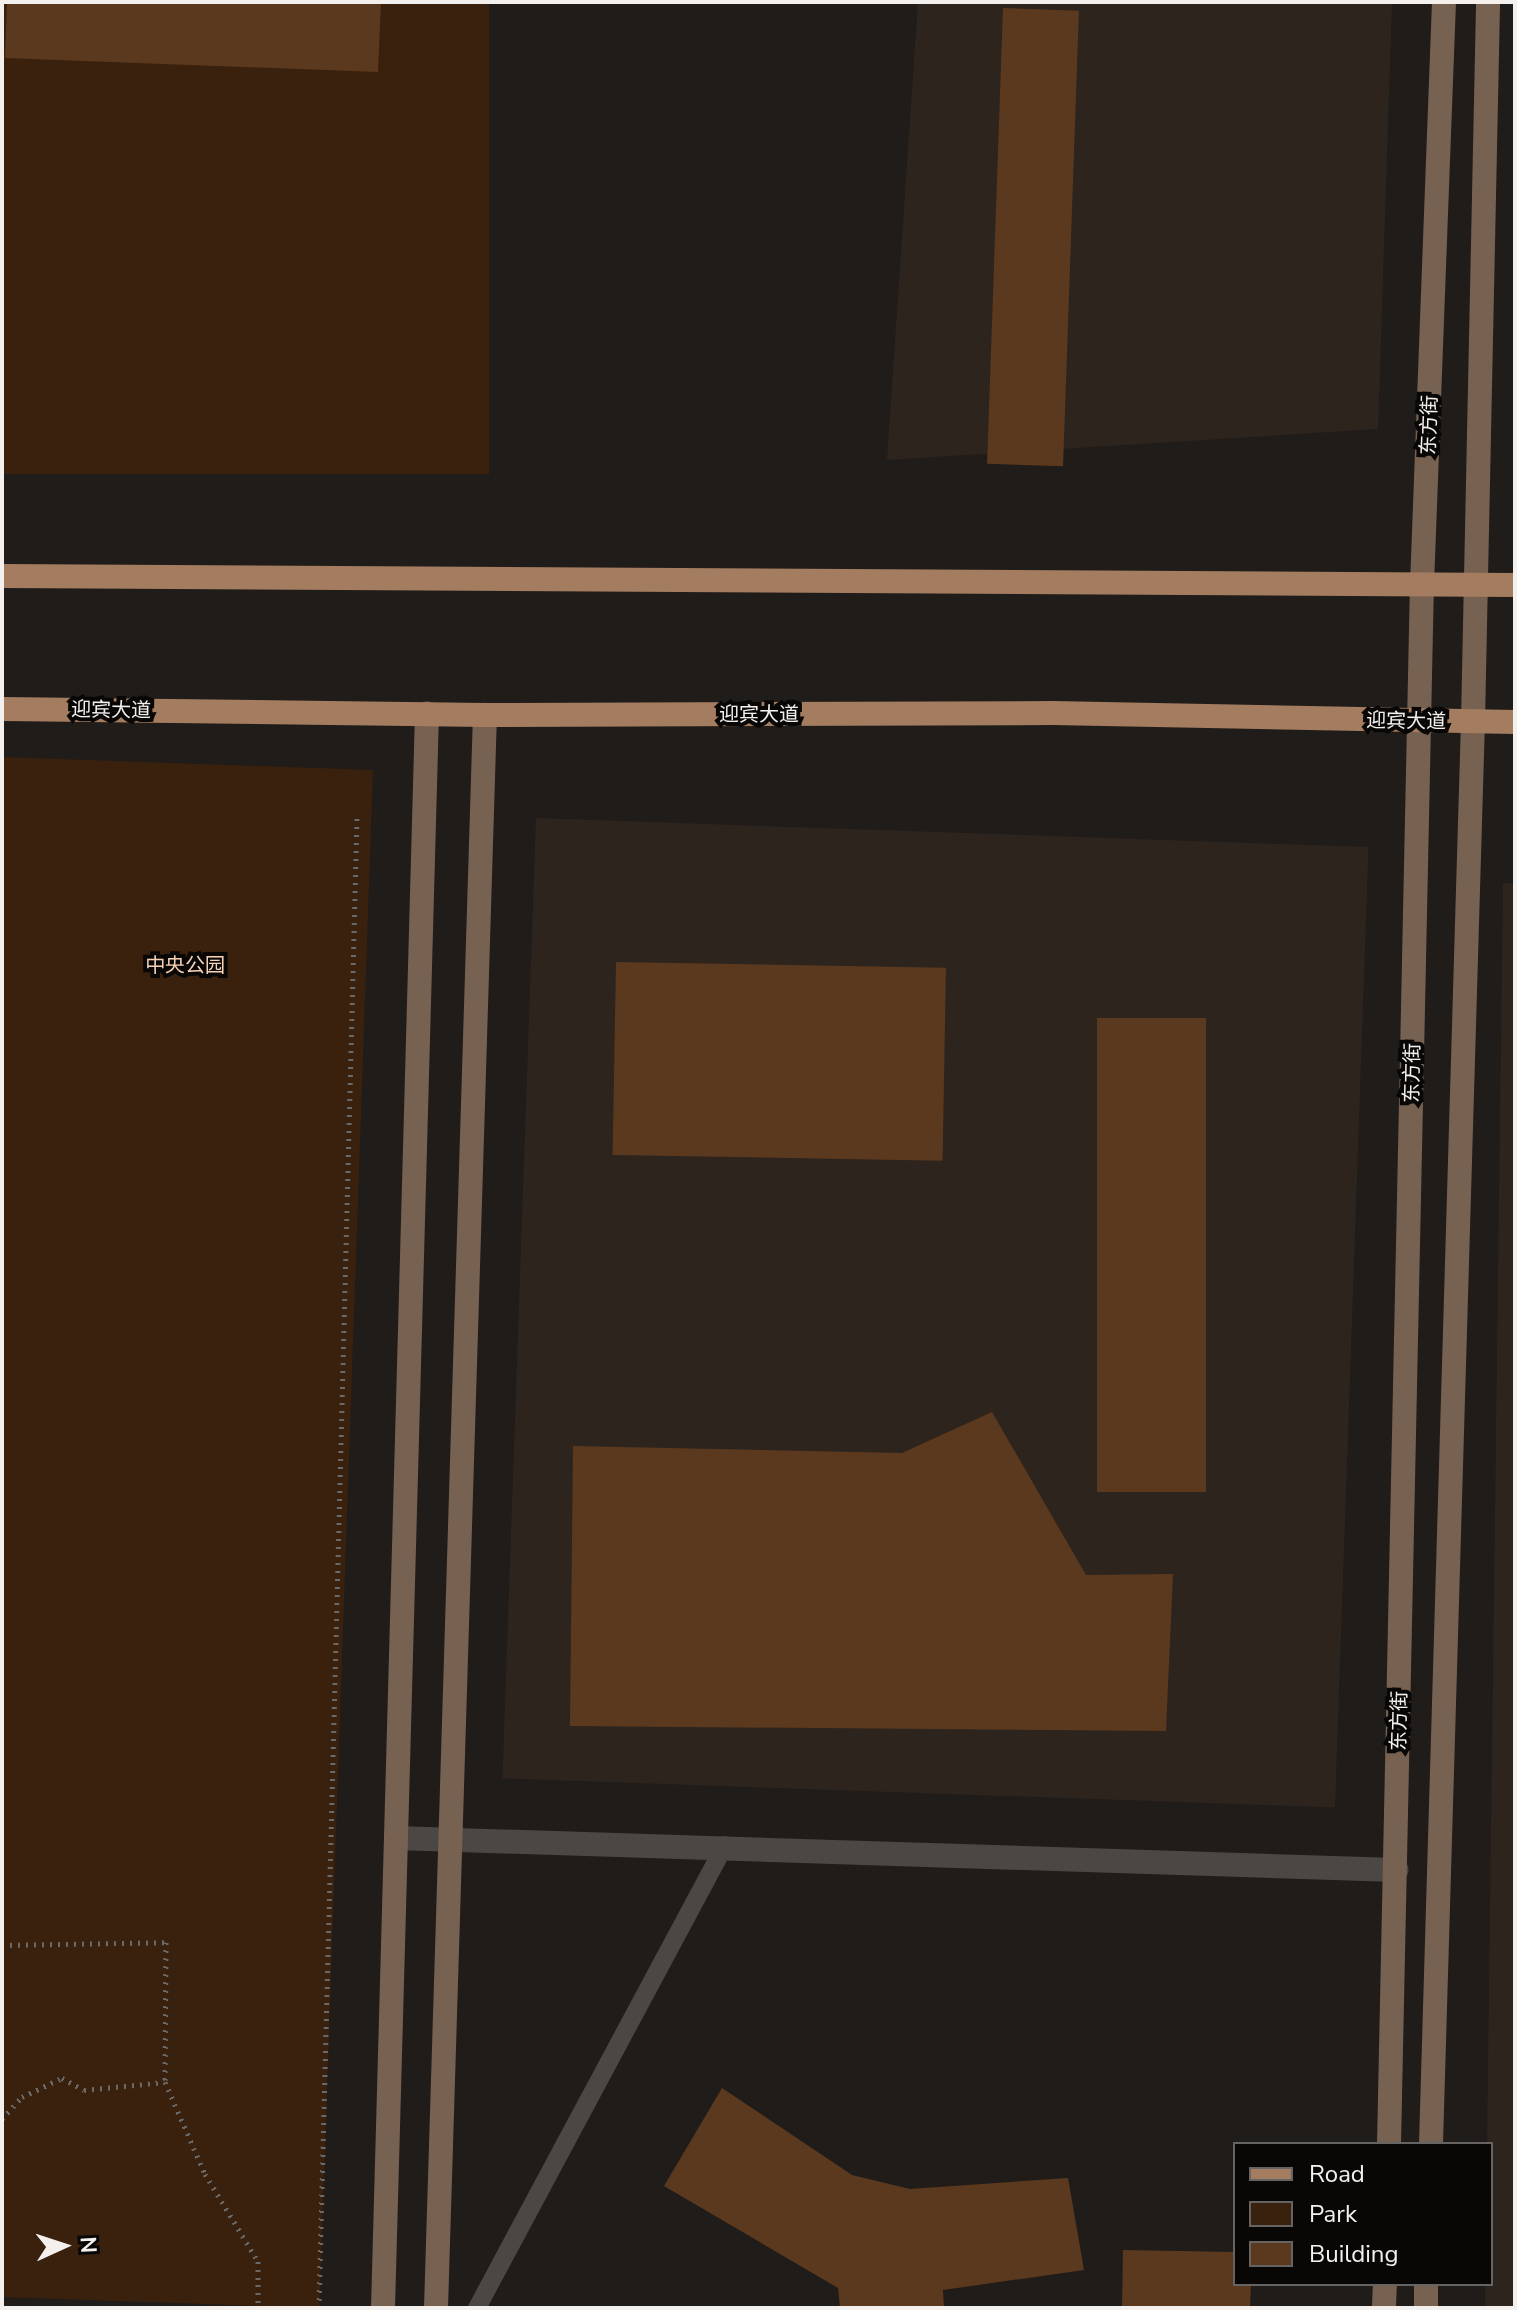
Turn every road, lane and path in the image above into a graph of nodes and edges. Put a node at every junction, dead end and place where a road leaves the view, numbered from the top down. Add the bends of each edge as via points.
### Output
1 (1444, 2) edge
2 (1488, 2) edge
3 (2, 576) edge
4 (1422, 585) junction
5 (1476, 585) junction
6 (1515, 585) edge
7 (2, 709) edge
8 (427, 714) junction
9 (485, 715) junction
10 (1473, 721) junction
11 (1420, 722) junction
12 (1515, 722) edge
13 (357, 818) dead end
14 (396, 1838) junction
15 (447, 1839) junction
16 (725, 1845) junction
17 (1396, 1870) junction
18 (2, 1945) edge
19 (165, 2082) junction
20 (2, 2119) edge
21 (1389, 2142) edge
22 (1431, 2142) edge
23 (1385, 2286) edge
24 (1426, 2286) edge
25 (258, 2308) edge
26 (319, 2308) edge
27 (383, 2308) edge
28 (436, 2308) edge
29 (477, 2308) edge
30 (1384, 2308) edge
31 (1426, 2308) edge

1 - 4 main road, 东方街
2 - 5 main road
3 - 4 main road
4 - 5 main road
4 - 11 main road, 东方街
5 - 6 main road
5 - 10 main road
7 - 8 main road, 迎宾大道
8 - 9 main road, 迎宾大道
8 - 14 main road
9 - 11 main road, 迎宾大道 via 1052,713
9 - 15 main road
10 - 11 main road, 迎宾大道
10 - 12 main road, 迎宾大道
10 - 22 main road
11 - 17 main road, 东方街
13 - 26 path
14 - 15 street
14 - 27 main road
15 - 16 street
15 - 28 main road
16 - 17 street
16 - 29 lane
17 - 21 main road, 东方街
18 - 19 path via 166,1942
19 - 20 path via 84,2090 62,2078 22,2097
19 - 25 path via 205,2174 258,2261
23 - 30 main road
24 - 31 main road

